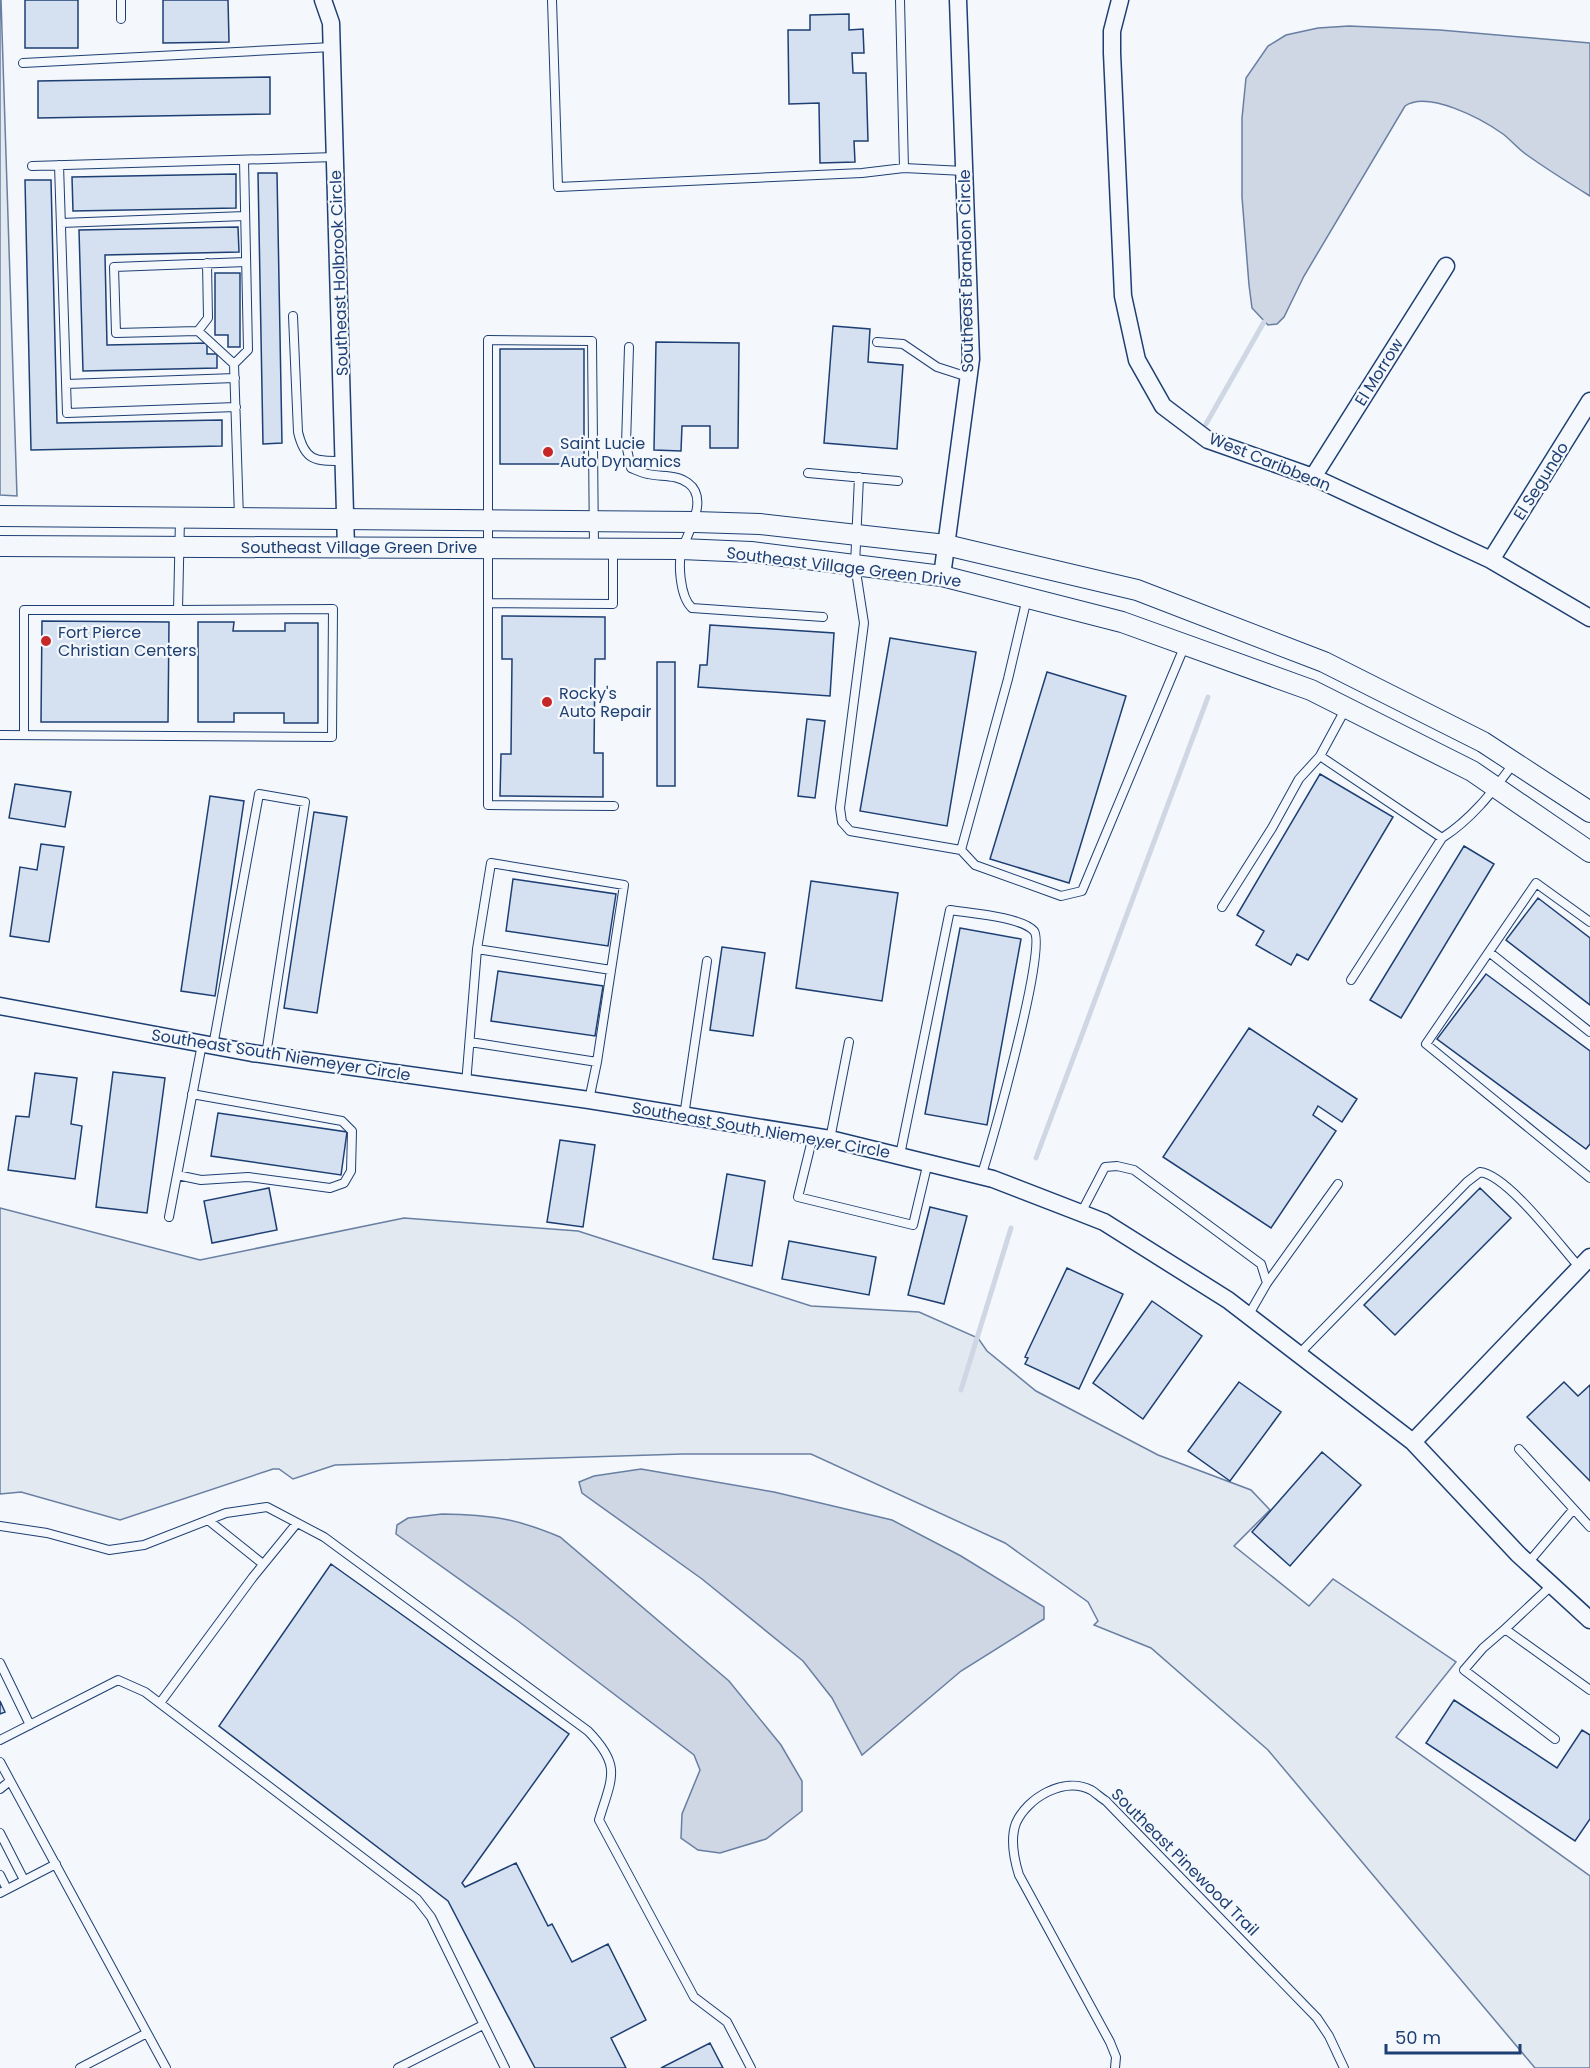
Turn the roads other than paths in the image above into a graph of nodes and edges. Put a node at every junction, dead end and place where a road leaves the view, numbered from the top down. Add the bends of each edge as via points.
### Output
1 (121, 0) edge
2 (322, 0) edge
3 (552, 0) edge
4 (900, 0) edge
5 (958, 0) edge
6 (1120, 0) edge
7 (121, 19) dead end
8 (332, 47) junction
9 (23, 63) dead end
10 (335, 157) junction
11 (244, 160) junction
12 (59, 165) junction
13 (32, 166) dead end
14 (904, 168) junction
15 (964, 171) junction
16 (245, 216) junction
17 (61, 223) junction
18 (246, 262) junction
19 (207, 263) junction
20 (1446, 266) dead end
21 (293, 316) dead end
22 (198, 331) junction
23 (877, 342) dead end
24 (629, 347) dead end
25 (234, 364) junction
26 (968, 377) junction
27 (235, 378) junction
28 (66, 384) junction
29 (1590, 401) edge
30 (236, 407) junction
31 (346, 461) junction
32 (808, 472) dead end
33 (859, 477) junction
34 (1312, 477) junction
35 (898, 481) dead end
36 (0, 516) edge
37 (180, 518) junction
38 (239, 518) junction
39 (346, 519) junction
40 (488, 519) junction
41 (594, 519) junction
42 (695, 522) junction
43 (857, 535) junction
44 (946, 545) junction
45 (0, 546) edge
46 (179, 547) junction
47 (603, 547) junction
48 (346, 548) junction
49 (489, 548) junction
50 (681, 549) junction
51 (1491, 560) junction
52 (855, 565) junction
53 (942, 576) junction
54 (1027, 598) junction
55 (489, 603) junction
56 (178, 610) junction
57 (823, 617) dead end
58 (1590, 618) edge
59 (1185, 645) junction
60 (1347, 708) junction
61 (0, 735) edge
62 (24, 735) junction
63 (1320, 756) junction
64 (1514, 762) junction
65 (1496, 787) junction
66 (614, 806) dead end
67 (1590, 812) edge
68 (1442, 838) junction
69 (961, 850) junction
70 (1590, 852) edge
71 (1222, 907) dead end
72 (1590, 922) edge
73 (477, 950) junction
74 (1489, 951) junction
75 (707, 961) dead end
76 (611, 970) junction
77 (1351, 980) dead end
78 (0, 1006) edge
79 (1590, 1032) edge
80 (849, 1041) dead end
81 (471, 1042) junction
82 (207, 1045) junction
83 (266, 1055) junction
84 (597, 1062) junction
85 (465, 1085) junction
86 (192, 1094) junction
87 (589, 1100) junction
88 (684, 1116) junction
89 (821, 1138) junction
90 (900, 1155) junction
91 (928, 1162) junction
92 (1588, 1172) edge
93 (177, 1175) junction
94 (981, 1177) junction
95 (1338, 1184) dead end
96 (1080, 1213) junction
97 (170, 1217) dead end
98 (1585, 1263) edge
99 (1267, 1283) junction
100 (1248, 1316) junction
101 (1299, 1354) junction
102 (1413, 1442) junction
103 (1519, 1449) dead end
104 (1572, 1511) junction
105 (208, 1521) junction
106 (297, 1522) junction
107 (0, 1526) edge
108 (1590, 1527) edge
109 (1528, 1563) junction
110 (263, 1564) junction
111 (1552, 1585) junction
112 (1590, 1620) edge
113 (1505, 1629) junction
114 (0, 1663) edge
115 (1590, 1690) edge
116 (160, 1703) junction
117 (30, 1725) junction
118 (1554, 1738) dead end
119 (0, 1740) edge
120 (0, 1762) edge
121 (10, 1781) junction
122 (0, 1789) edge
123 (0, 1833) edge
124 (56, 1864) junction
125 (0, 1875) edge
126 (24, 1880) junction
127 (4, 1891) edge
128 (483, 2025) junction
129 (147, 2033) junction
130 (80, 2068) edge
131 (166, 2068) edge
132 (398, 2068) edge
133 (505, 2068) edge
134 (750, 2068) edge
135 (1115, 2068) edge
136 (1344, 2068) edge

1 - 7 lane
2 - 8 street, Southeast Holbrook Circle via 331,23
3 - 14 lane via 558,187
4 - 14 lane
5 - 15 street, Southeast Brandon Circle
6 - 34 street, West Caribbean via 1112,31 1112,53 1123,285 1137,360 1163,406 1208,440
8 - 9 lane
8 - 10 street, Southeast Holbrook Circle
10 - 11 lane
10 - 31 street, Southeast Holbrook Circle
11 - 12 lane
11 - 16 lane
12 - 13 lane
12 - 17 lane
14 - 15 lane
15 - 26 street, Southeast Brandon Circle via 971,359
16 - 17 lane
16 - 18 lane
17 - 28 lane
18 - 19 lane
18 - 25 lane via 248,350
19 - 22 lane via 208,318
19 - 22 lane via 114,267 116,333
20 - 34 street, El Morrow
21 - 31 lane via 302,448 316,460
22 - 25 lane
23 - 26 lane via 903,344 937,367
24 - 42 lane via 626,444 630,468 689,483 696,495
25 - 27 lane
26 - 44 street, Southeast Brandon Circle
27 - 28 lane
27 - 30 lane
28 - 30 lane via 67,413
29 - 51 street, El Segundo
30 - 38 lane
31 - 39 street, Southeast Holbrook Circle
32 - 33 lane
33 - 35 lane
33 - 43 lane
34 - 51 street, West Caribbean
36 - 37 street, Southeast Village Green Drive
37 - 38 street, Southeast Village Green Drive
37 - 46 lane
38 - 39 street, Southeast Village Green Drive
39 - 40 street, Southeast Village Green Drive
39 - 48 street, Southeast Holbrook Circle
40 - 41 street, Southeast Village Green Drive
40 - 41 lane via 488,340 592,341
40 - 49 lane
41 - 42 street, Southeast Village Green Drive
41 - 47 lane
42 - 43 street, Southeast Village Green Drive via 760,524
42 - 50 lane
43 - 44 street, Southeast Village Green Drive
43 - 52 lane
44 - 53 street, Southeast Brandon Circle
44 - 64 street, Southeast Village Green Drive via 1137,590 1324,662 1483,742
45 - 46 street, Southeast Village Green Drive
46 - 48 street, Southeast Village Green Drive
46 - 56 lane
47 - 49 street, Southeast Village Green Drive
47 - 50 street, Southeast Village Green Drive
47 - 55 lane via 613,604
48 - 49 street, Southeast Village Green Drive
49 - 55 lane
50 - 52 street, Southeast Village Green Drive via 751,552
50 - 57 lane via 681,593 692,608
51 - 58 street, West Caribbean
52 - 53 street, Southeast Village Green Drive
52 - 69 lane via 864,623 840,808 842,822 850,831
53 - 54 street, Southeast Village Green Drive
54 - 59 street, Southeast Village Green Drive via 1122,622
54 - 69 lane
55 - 66 lane via 488,806
56 - 62 lane via 24,610
56 - 62 lane via 333,609 332,737
59 - 60 street, Southeast Village Green Drive via 1311,690
59 - 69 lane via 1082,891 1061,896 975,865
60 - 63 lane
60 - 65 street, Southeast Village Green Drive
61 - 62 lane
63 - 68 lane
63 - 71 lane via 1299,779
64 - 65 lane
64 - 67 street, Southeast Village Green Drive
65 - 68 lane via 1465,824
65 - 70 street, Southeast Village Green Drive
68 - 77 lane
72 - 74 lane via 1536,883
73 - 76 lane
73 - 76 lane via 491,863 624,885
73 - 81 lane
74 - 79 lane
74 - 92 lane via 1426,1044
75 - 88 lane
76 - 84 lane
78 - 82 street, Southeast South Niemeyer Circle
80 - 89 lane
81 - 84 lane
81 - 85 lane
82 - 83 street, Southeast South Niemeyer Circle
82 - 83 lane via 259,794 305,802
82 - 86 lane
83 - 85 street, Southeast South Niemeyer Circle
84 - 87 lane
85 - 87 street, Southeast South Niemeyer Circle
86 - 93 lane
86 - 93 lane via 342,1121 352,1131 351,1171 344,1183 330,1188 248,1177 201,1180
87 - 88 street, Southeast South Niemeyer Circle
88 - 89 street, Southeast South Niemeyer Circle
89 - 90 street, Southeast South Niemeyer Circle
89 - 91 lane via 798,1197 913,1225
90 - 91 street, Southeast South Niemeyer Circle
90 - 94 lane via 950,910 1019,923 1034,932 1037,940 1033,971 1002,1110
91 - 94 street, Southeast South Niemeyer Circle
93 - 97 lane
94 - 96 street, Southeast South Niemeyer Circle
95 - 99 lane
96 - 99 lane via 1105,1167 1134,1170 1261,1264
96 - 100 street, Southeast South Niemeyer Circle via 1104,1222
98 - 101 lane via 1504,1185 1480,1172
98 - 102 street
99 - 100 lane
100 - 101 street, Southeast South Niemeyer Circle
101 - 102 street, Southeast South Niemeyer Circle
102 - 109 street, Southeast South Niemeyer Circle
103 - 104 lane
104 - 108 lane
104 - 109 lane
105 - 106 lane via 226,1513 267,1507
105 - 107 lane via 144,1545 109,1550 47,1533
105 - 110 lane
106 - 110 lane
106 - 134 lane via 324,1537 588,1731 606,1750 612,1775 599,1820 694,1997 727,2022
109 - 111 street, Southeast South Niemeyer Circle
110 - 116 lane
111 - 112 street, Southeast South Niemeyer Circle
111 - 113 lane
113 - 115 lane
113 - 118 lane via 1464,1670
114 - 117 lane
116 - 117 lane via 132,1684 118,1680
116 - 128 lane via 417,1899 432,1917
117 - 119 lane
120 - 121 lane
121 - 122 lane
121 - 124 lane
123 - 126 lane
124 - 126 lane
124 - 129 lane
125 - 127 lane
126 - 127 lane
128 - 132 lane
128 - 133 lane
129 - 130 lane
129 - 131 lane
135 - 136 lane, Southeast Pinewood Trail via 1116,2057 1110,2042 1018,1875 1014,1859 1016,1824 1026,1809 1047,1791 1074,1785 1091,1790 1106,1802 1317,2018

